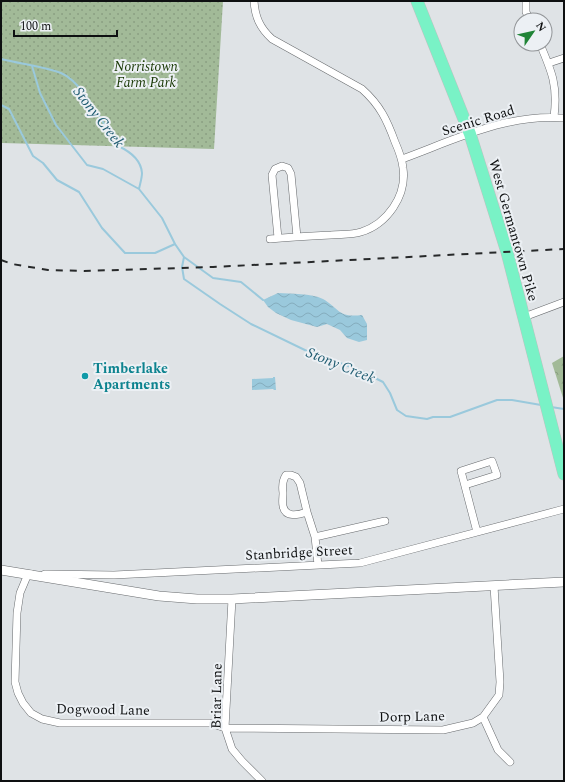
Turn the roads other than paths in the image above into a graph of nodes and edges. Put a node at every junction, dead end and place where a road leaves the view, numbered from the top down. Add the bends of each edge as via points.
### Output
1 (254, 1) edge
2 (416, 1) edge
3 (526, 1) edge
4 (526, 12) edge
5 (544, 52) edge
6 (564, 58) edge
7 (549, 64) junction
8 (554, 117) junction
9 (564, 118) edge
10 (470, 134) junction
11 (402, 159) junction
12 (297, 237) junction
13 (278, 238) junction
14 (270, 239) dead end
15 (564, 302) edge
16 (524, 317) junction
17 (564, 474) edge
18 (465, 485) junction
19 (564, 509) edge
20 (307, 512) junction
21 (385, 521) dead end
22 (477, 532) junction
23 (315, 537) junction
24 (318, 565) junction
25 (1, 570) edge
26 (28, 574) junction
27 (564, 582) edge
28 (494, 586) junction
29 (232, 599) junction
30 (483, 717) junction
31 (225, 728) junction
32 (510, 762) dead end
33 (262, 781) edge

1 - 11 street via 257,18 265,33 272,39 362,89 373,99 384,114
2 - 10 main road, West Germantown Pike
3 - 4 street
5 - 7 street
6 - 7 street
7 - 8 street via 556,99
8 - 9 street, Scenic Road
8 - 10 street, Scenic Road via 510,121
10 - 11 street, Scenic Road
10 - 16 main road, West Germantown Pike via 507,252
11 - 12 street via 404,176 398,198 389,214 381,221 355,234
12 - 13 street
12 - 13 street via 291,174 288,168 282,166 275,169 272,175
13 - 14 street
15 - 16 street
16 - 17 main road, West Germantown Pike
18 - 18 street via 461,471 492,461 497,475
18 - 22 street
19 - 22 street, Stanbridge Street
20 - 20 street via 300,483 296,477 286,475 282,486 284,511 295,516
20 - 23 street
21 - 23 street
22 - 24 street, Stanbridge Street via 360,563
23 - 24 street
24 - 26 street, Stanbridge Street via 114,575
25 - 26 street, Stanbridge Street
26 - 29 street, Stanbridge Street via 159,596
26 - 31 street, Dogwood Lane via 20,593 18,607 16,682 18,693 31,713 42,720 60,723 210,723
27 - 28 street, Stanbridge Street
28 - 29 street, Stanbridge Street
28 - 30 street, Dorp Lane via 499,695
29 - 31 street, Briar Lane
30 - 31 street, Dorp Lane via 474,723 443,730
30 - 32 street via 498,750
31 - 33 street, Briar Lane via 232,749

